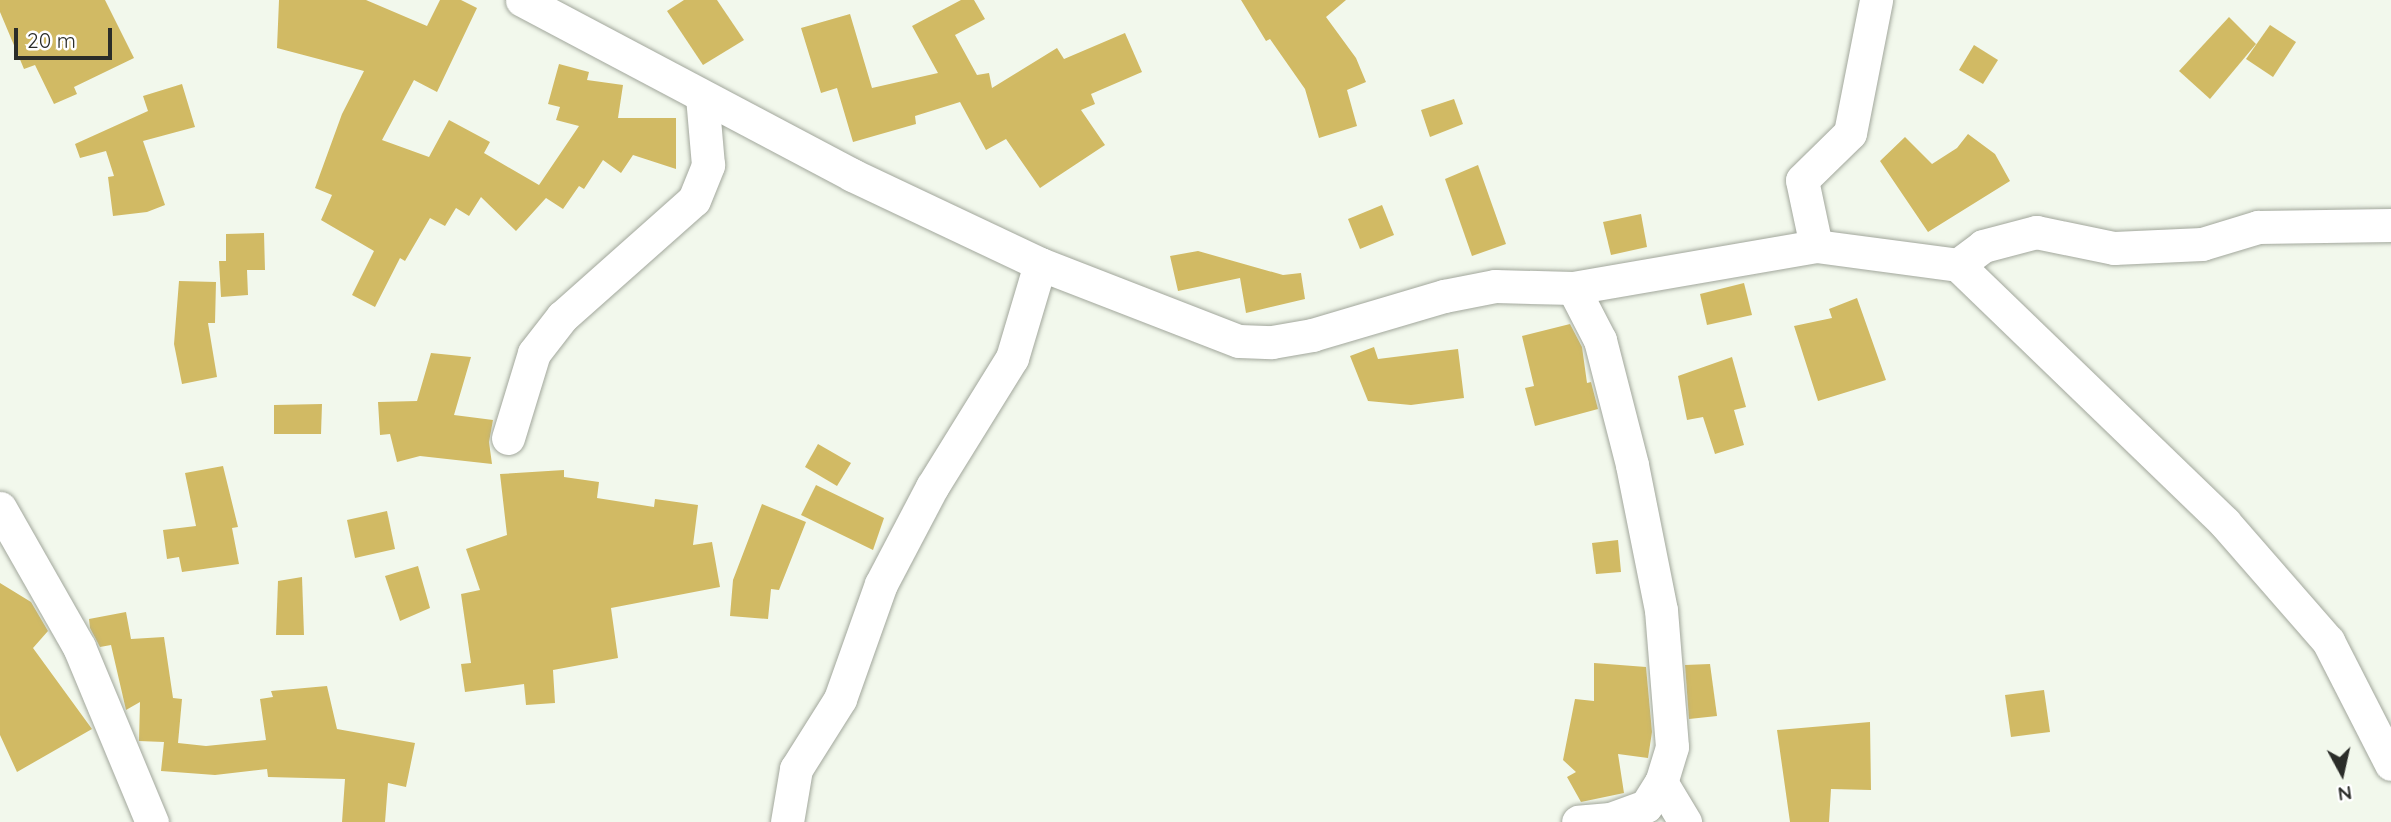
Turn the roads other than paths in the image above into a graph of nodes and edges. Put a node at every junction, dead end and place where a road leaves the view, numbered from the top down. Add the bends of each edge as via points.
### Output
1 (522, 0) edge
2 (1876, 0) edge
3 (702, 97) junction
4 (2391, 225) edge
5 (1816, 246) junction
6 (1040, 264) junction
7 (1958, 265) junction
8 (1573, 288) junction
9 (508, 438) dead end
10 (0, 508) edge
11 (2391, 764) edge
12 (1661, 782) junction
13 (152, 822) edge
14 (787, 822) edge
15 (1578, 822) edge
16 (1685, 822) edge

1 - 3 street
2 - 5 street via 1850,133 1802,180
3 - 6 street
3 - 9 street via 708,165 694,200 562,317 534,353
4 - 7 street via 2258,227 2202,244 2114,248 2036,232 1983,246
5 - 7 street
5 - 8 street
6 - 8 street via 1250,342 1312,335 1431,299 1495,286
6 - 14 street via 1012,358 932,487 881,584 840,699 796,768
7 - 11 street via 2225,523 2328,641
8 - 12 street via 1600,340 1661,610 1672,747
10 - 13 street via 79,647
12 - 15 street via 1646,806 1610,819
12 - 16 street

